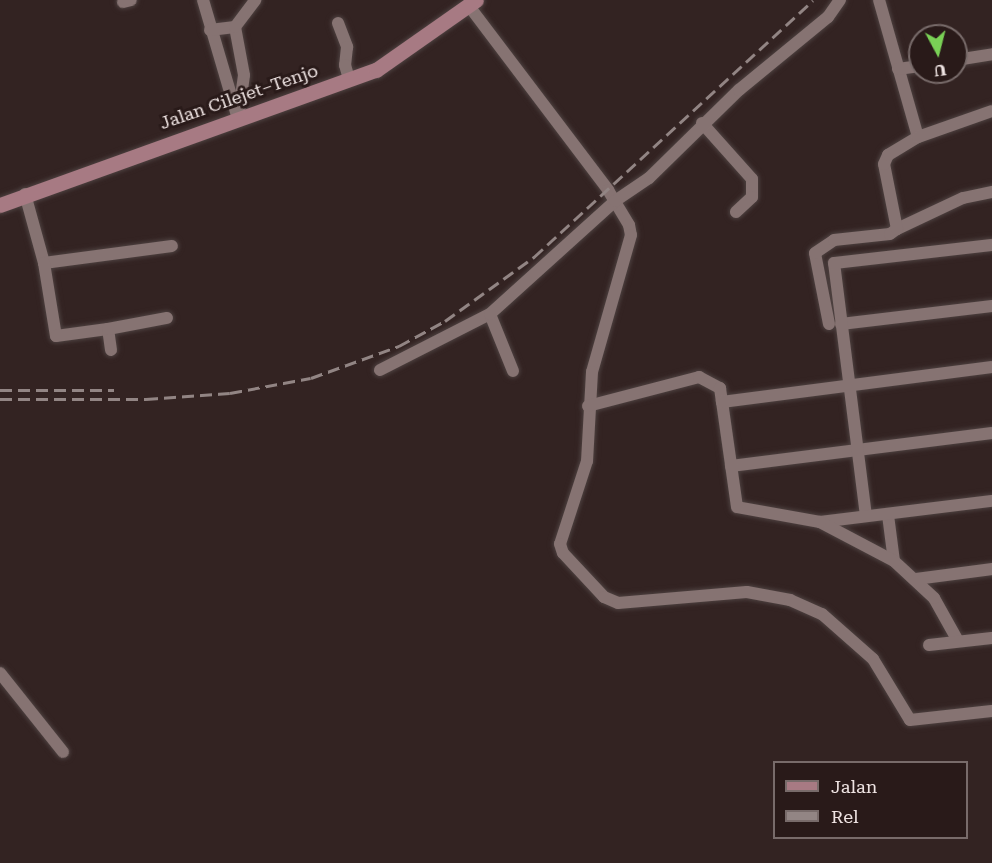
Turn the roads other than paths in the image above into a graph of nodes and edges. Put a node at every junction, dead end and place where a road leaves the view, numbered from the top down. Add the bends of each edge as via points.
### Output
1 (203, 0) edge
2 (255, 0) edge
3 (840, 0) edge
4 (879, 0) edge
5 (473, 3) edge
6 (339, 23) dead end
7 (235, 27) junction
8 (210, 30) junction
9 (992, 54) edge
10 (968, 58) edge
11 (908, 68) edge
12 (898, 69) junction
13 (349, 79) junction
14 (992, 111) edge
15 (238, 119) junction
16 (702, 123) junction
17 (918, 137) junction
18 (992, 192) edge
19 (25, 194) junction
20 (615, 201) junction
21 (0, 205) edge
22 (736, 212) dead end
23 (897, 229) junction
24 (992, 245) edge
25 (172, 246) dead end
26 (44, 263) junction
27 (992, 306) edge
28 (490, 314) junction
29 (167, 318) dead end
30 (835, 324) junction
31 (108, 329) junction
32 (111, 350) dead end
33 (992, 367) edge
34 (380, 370) dead end
35 (513, 371) dead end
36 (849, 385) junction
37 (722, 402) junction
38 (588, 406) junction
39 (992, 433) edge
40 (858, 451) junction
41 (732, 466) junction
42 (992, 501) edge
43 (888, 515) junction
44 (866, 516) junction
45 (820, 522) junction
46 (894, 561) junction
47 (992, 568) edge
48 (916, 579) junction
49 (992, 638) edge
50 (958, 641) junction
51 (929, 645) dead end
52 (0, 673) edge
53 (992, 711) edge
54 (63, 752) dead end

1 - 8 street
2 - 7 street
3 - 16 street via 828,17
4 - 12 street
5 - 13 main road, Jalan Cilejet–Tenjo via 397,59
5 - 20 street
6 - 13 street via 347,47 345,65
7 - 8 street
7 - 15 street via 244,75
8 - 15 street
9 - 10 street
11 - 12 street
12 - 17 street
13 - 15 main road, Jalan Cilejet–Tenjo
14 - 17 street
15 - 19 main road, Jalan Cilejet–Tenjo
16 - 20 street via 649,178
16 - 22 street via 752,179 752,197
17 - 23 street via 884,160
18 - 23 street via 963,198
19 - 21 main road, Jalan Cilejet–Tenjo
19 - 26 street
20 - 28 street
20 - 38 street via 631,236 607,308
23 - 30 street via 890,234 834,240 815,253
24 - 30 street via 837,261
25 - 26 street
26 - 31 street via 56,336
27 - 30 street
28 - 34 street
28 - 35 street
29 - 31 street
30 - 36 street
31 - 32 street
33 - 36 street
36 - 37 street
36 - 40 street
37 - 38 street via 720,388 699,377
37 - 41 street
38 - 53 street via 583,482 560,544 574,568 604,597 618,603 747,592 790,600 822,614 854,638 873,659 910,720
39 - 40 street
40 - 41 street
40 - 44 street
41 - 45 street via 737,507
42 - 43 street
43 - 44 street
43 - 46 street
44 - 45 street
45 - 46 street
46 - 48 street
47 - 48 street
48 - 50 street via 934,598
49 - 50 street
50 - 51 street
52 - 54 street

